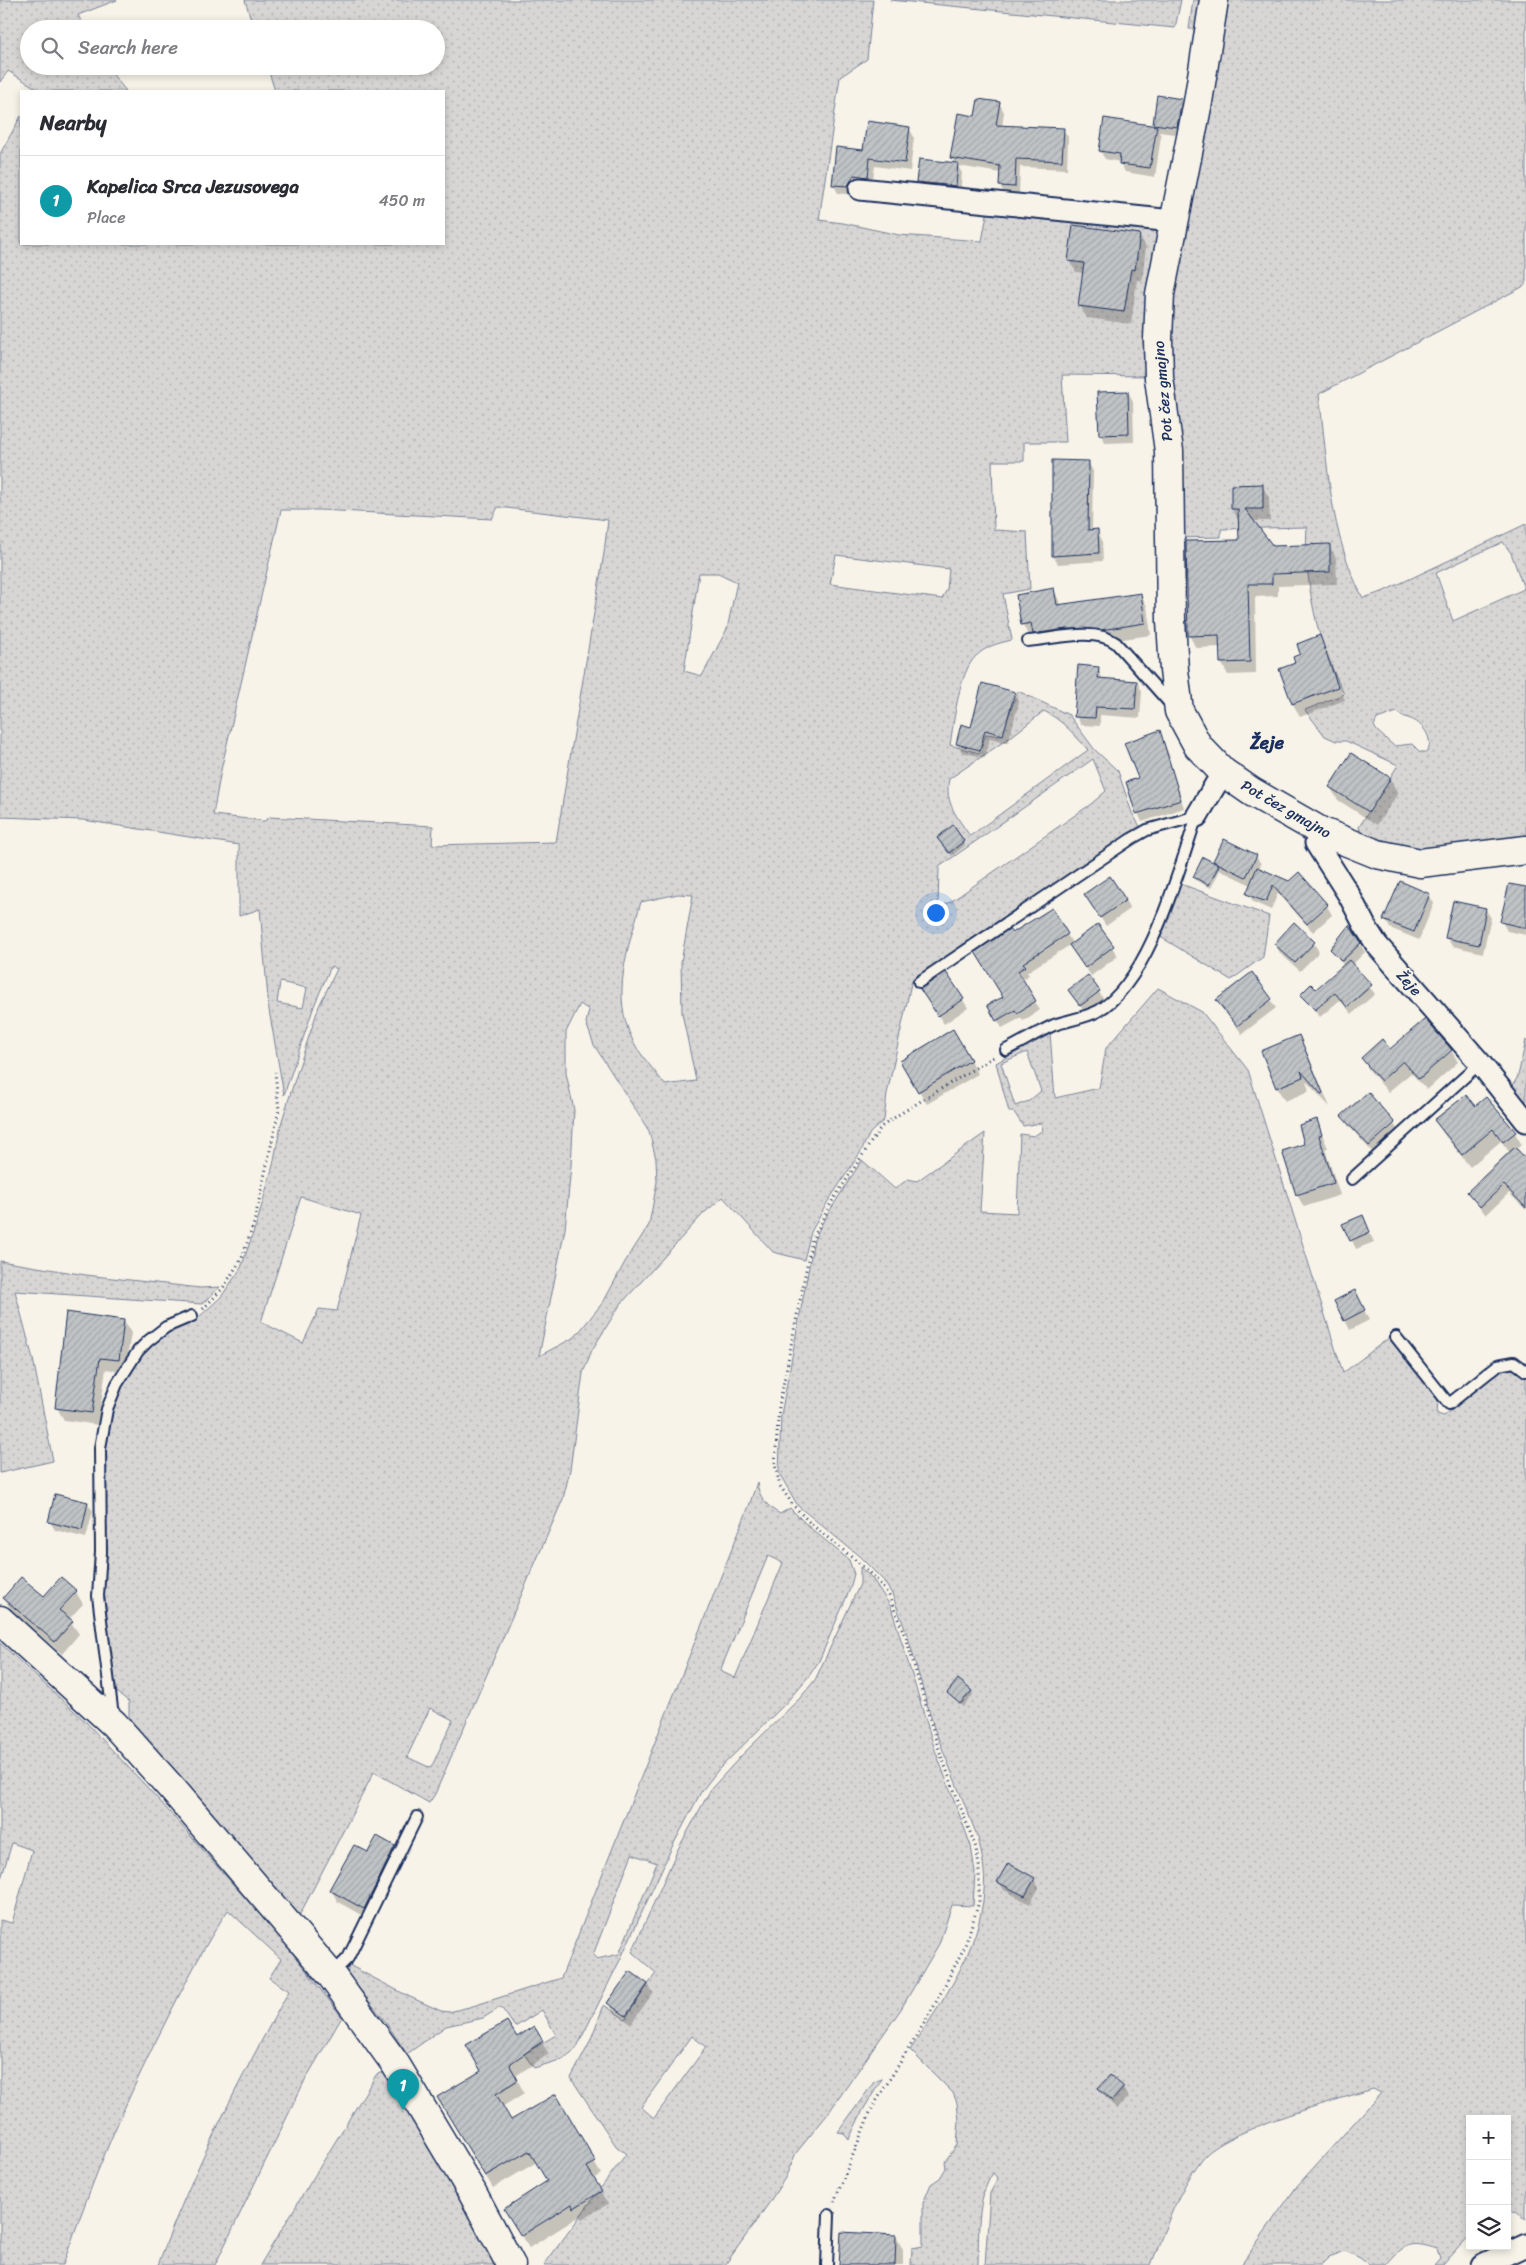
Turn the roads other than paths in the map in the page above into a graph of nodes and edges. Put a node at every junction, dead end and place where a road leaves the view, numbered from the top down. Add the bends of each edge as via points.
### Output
1 (1214, 0) edge
2 (860, 189) dead end
3 (1173, 221) junction
4 (1028, 642) dead end
5 (1167, 674) junction
6 (1149, 682) junction
7 (1179, 711) junction
8 (1223, 772) junction
9 (1197, 816) junction
10 (1320, 832) junction
11 (1526, 850) edge
12 (919, 982) dead end
13 (1006, 1050) road end
14 (1480, 1063) junction
15 (1526, 1121) edge
16 (1352, 1179) dead end
17 (192, 1316) road end
18 (1396, 1338) dead end
19 (1526, 1371) edge
20 (1, 1621) edge
21 (114, 1724) junction
22 (417, 1817) dead end
23 (331, 1975) junction
24 (829, 2215) road end
25 (1526, 2245) edge
26 (511, 2265) edge
27 (827, 2265) edge
28 (1483, 2265) edge

1 - 3 street, Pot čez gmajno via 1198,102
2 - 3 street
3 - 5 street, Pot čez gmajno via 1160,294 1158,340 1169,451 1171,621
4 - 6 lane via 1093,634 1108,637
5 - 6 lane
5 - 7 street, Pot čez gmajno
6 - 7 lane
7 - 8 street, Pot čez gmajno via 1198,746
8 - 9 street
8 - 10 street, Pot čez gmajno
9 - 12 lane via 1148,830 1131,839
9 - 13 lane via 1149,950 1132,976 1099,1010 1053,1026
10 - 11 street, Pot čez gmajno via 1377,854 1420,863
10 - 14 street, Žeje via 1316,843 1377,945
14 - 15 street, Žeje
14 - 16 lane
17 - 21 lane via 166,1327 148,1340 116,1384 107,1409 100,1448 98,1596
18 - 19 lane via 1449,1404 1498,1365 1514,1362
20 - 21 street
21 - 23 street
22 - 23 lane via 348,1958
23 - 26 street via 396,2065 472,2192
24 - 27 lane
25 - 28 street

